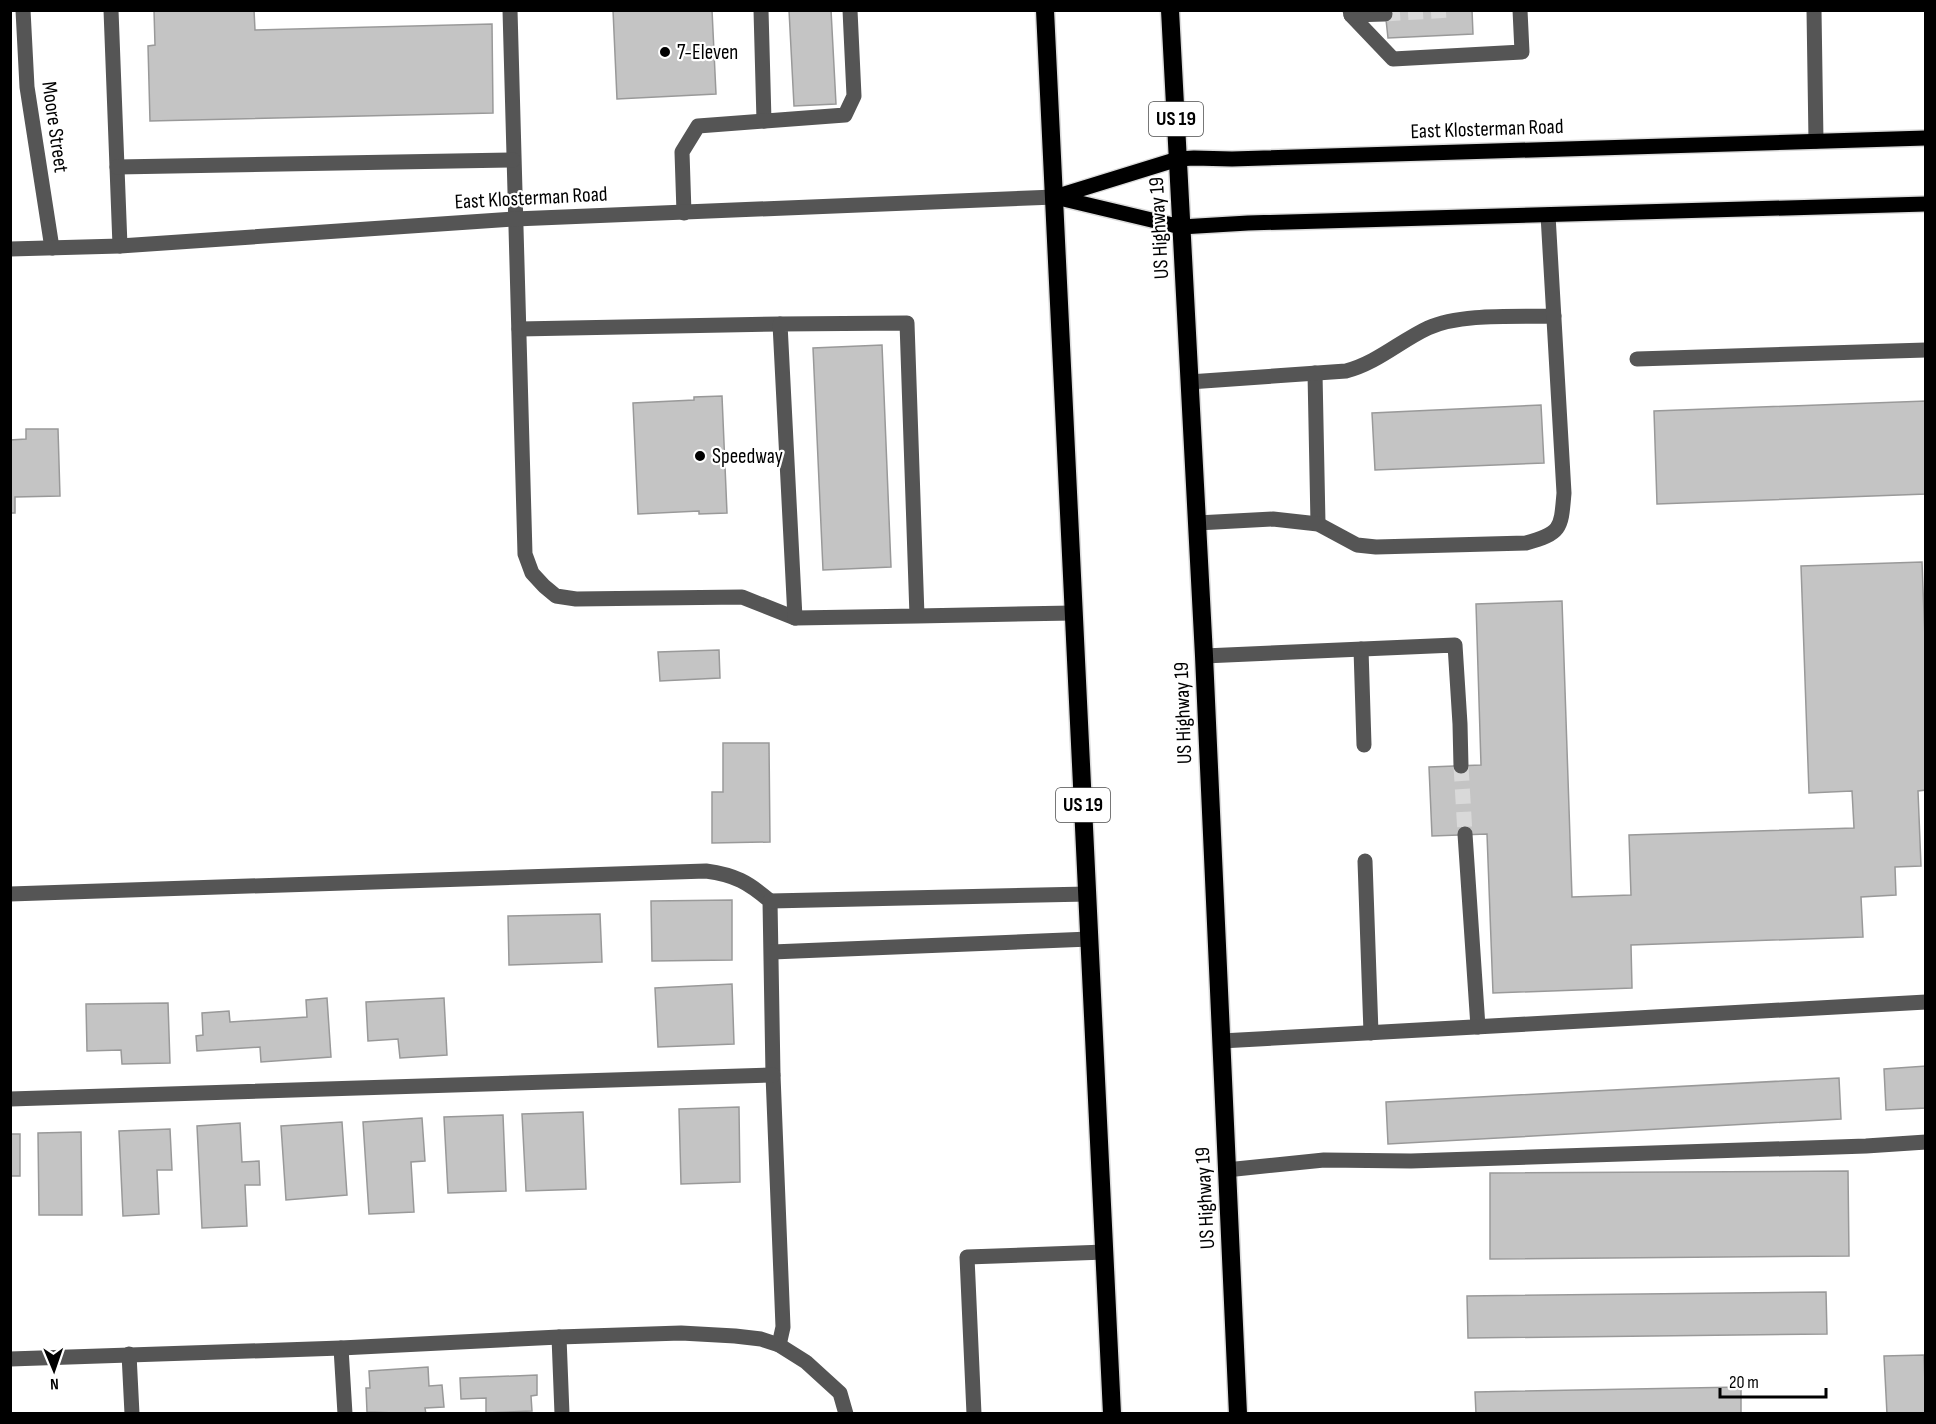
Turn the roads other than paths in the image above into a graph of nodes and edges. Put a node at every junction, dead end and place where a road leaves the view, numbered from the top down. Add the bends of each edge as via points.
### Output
1 (23, 10) edge
2 (111, 10) edge
3 (510, 10) edge
4 (762, 10) edge
5 (850, 10) edge
6 (1045, 10) edge
7 (1170, 10) edge
8 (1520, 10) edge
9 (1814, 10) edge
10 (1350, 13) edge
11 (1385, 14) dead end
12 (764, 121) junction
13 (1926, 138) edge
14 (1816, 141) junction
15 (1178, 159) junction
16 (513, 160) junction
17 (117, 166) junction
18 (1055, 197) junction
19 (1926, 204) edge
20 (684, 213) junction
21 (1548, 215) junction
22 (515, 219) junction
23 (1181, 227) junction
24 (120, 246) junction
25 (52, 248) junction
26 (10, 249) edge
27 (1554, 316) junction
28 (780, 324) junction
29 (519, 329) junction
30 (1926, 350) edge
31 (1636, 358) dead end
32 (1315, 373) junction
33 (1189, 382) junction
34 (1197, 523) junction
35 (1318, 524) junction
36 (1073, 613) junction
37 (917, 616) junction
38 (795, 618) junction
39 (1361, 649) junction
40 (1204, 656) junction
41 (1364, 745) dead end
42 (1461, 766) tunnel mouth
43 (1465, 834) tunnel mouth
44 (1365, 861) dead end
45 (10, 894) edge
46 (1088, 894) junction
47 (770, 901) junction
48 (1090, 939) junction
49 (772, 952) junction
50 (1926, 1002) edge
51 (1478, 1027) junction
52 (1371, 1033) junction
53 (1221, 1041) junction
54 (773, 1075) junction
55 (10, 1099) edge
56 (1926, 1142) edge
57 (1226, 1170) junction
58 (1104, 1252) junction
59 (559, 1337) junction
60 (779, 1345) junction
61 (341, 1348) junction
62 (129, 1354) junction
63 (10, 1359) edge
64 (132, 1413) edge
65 (345, 1413) edge
66 (562, 1413) edge
67 (846, 1413) edge
68 (974, 1413) edge
69 (1112, 1413) edge
70 (1238, 1413) edge

1 - 25 street, Moore Street via 27,87
2 - 17 street
3 - 16 street
4 - 12 street
5 - 12 street via 854,96 845,115
6 - 18 highway, US 19
7 - 15 highway, US Highway 19 / US 19
8 - 10 street via 1522,52 1393,59
9 - 14 street
10 - 11 street
12 - 20 street via 698,126 682,152
13 - 14 main road, East Klosterman Road
14 - 15 main road, East Klosterman Road
15 - 18 main road, East Klosterman Road
15 - 23 highway, US Highway 19 / US 19
16 - 17 street
16 - 22 street
17 - 24 street
18 - 20 street, East Klosterman Road
18 - 23 main road, East Klosterman Road
18 - 36 highway, US 19
19 - 21 main road, East Klosterman Road
20 - 22 street, East Klosterman Road
21 - 23 main road, East Klosterman Road
21 - 27 street
22 - 24 street, East Klosterman Road
22 - 29 street
23 - 33 highway, US Highway 19 / US 19
24 - 25 street, East Klosterman Road
25 - 26 street, East Klosterman Road
27 - 32 street via 1458,320 1429,328 1360,368
27 - 35 street via 1564,493 1558,529 1526,543 1376,547 1357,545
28 - 29 street
28 - 37 street via 907,323
28 - 38 street
29 - 38 street via 525,554 532,573 544,586 556,596 576,599 742,597
30 - 31 street
32 - 33 street
32 - 35 street
33 - 34 highway, US Highway 19 / US 19
34 - 35 street via 1273,519
34 - 40 highway, US Highway 19 / US 19
36 - 37 street
36 - 46 highway, US 19
37 - 38 street
39 - 40 street
39 - 41 street
39 - 42 street via 1455,645
40 - 53 highway, US Highway 19 / US 19
43 - 51 street
44 - 52 street
45 - 47 street via 706,871 724,873 750,884
46 - 47 street
46 - 48 highway, US 19
47 - 49 street
48 - 49 street
48 - 58 highway, US 19
49 - 54 street
50 - 51 street
51 - 52 street
52 - 53 street
53 - 57 highway, US Highway 19 / US 19
54 - 55 street
54 - 60 street via 783,1327
56 - 57 street via 1324,1161
57 - 70 highway, US Highway 19 / US 19
58 - 68 street via 967,1257
58 - 69 highway, US 19
59 - 60 street via 681,1333 742,1336
59 - 61 street
59 - 66 street
60 - 67 street via 806,1362 840,1393
61 - 62 street
61 - 65 street
62 - 63 street
62 - 64 street

